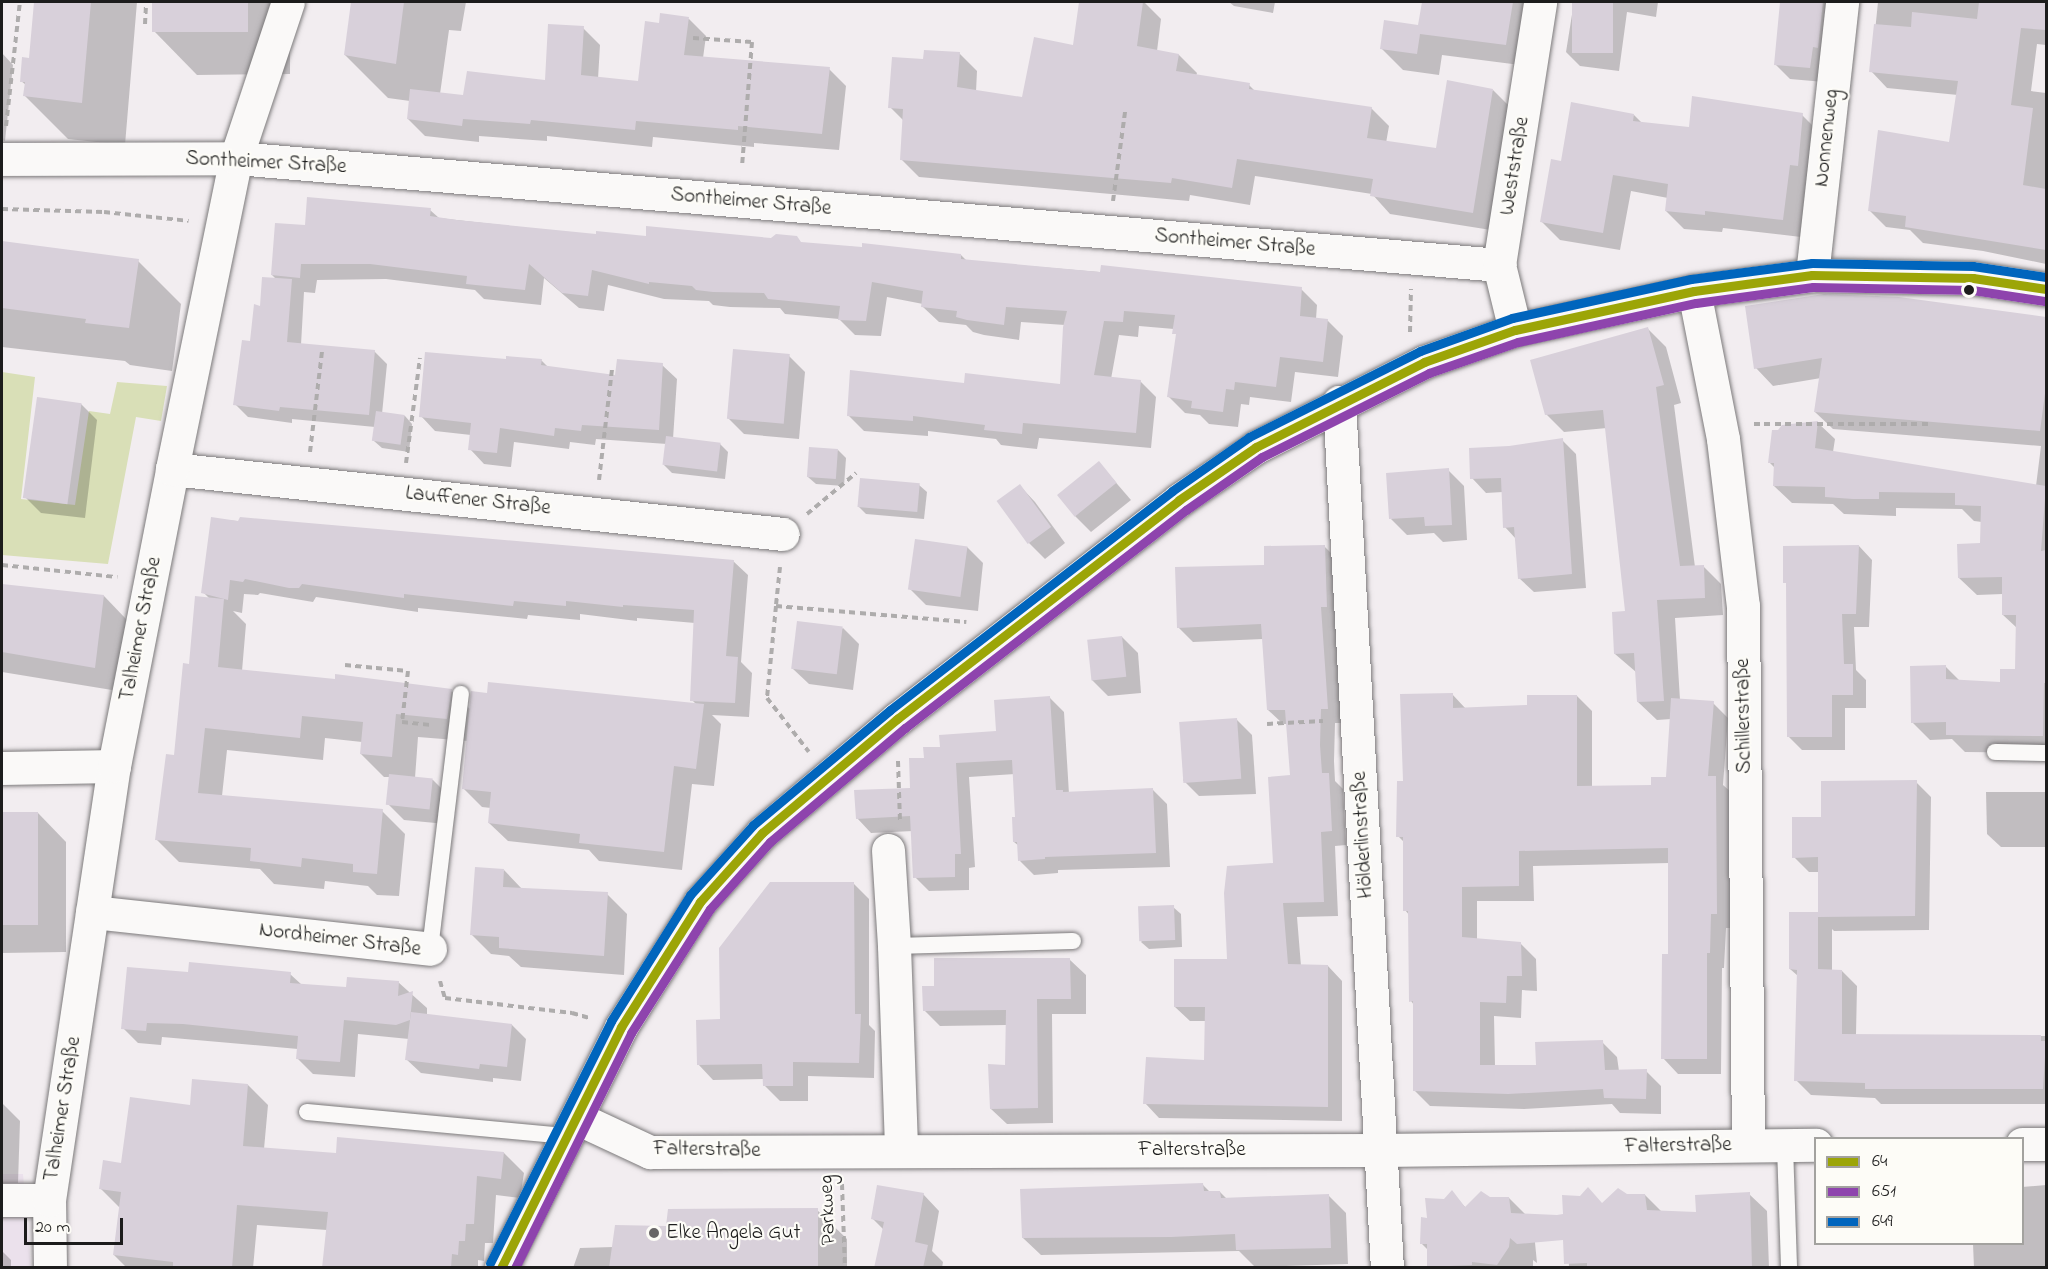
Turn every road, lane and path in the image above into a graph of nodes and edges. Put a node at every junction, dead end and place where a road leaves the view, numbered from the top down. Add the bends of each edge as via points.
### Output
1 (20, 2) edge
2 (146, 2) edge
3 (288, 2) edge
4 (1540, 2) edge
5 (1842, 2) edge
6 (145, 24) dead end
7 (693, 38) dead end
8 (1125, 112) dead end
9 (236, 158) junction
10 (2, 159) edge
11 (739, 201) junction
12 (2, 209) edge
13 (223, 224) junction
14 (1109, 232) junction
15 (1412, 258) junction
16 (1499, 265) junction
17 (1812, 275) junction
18 (2046, 289) edge
19 (1694, 291) junction
20 (1515, 330) junction
21 (322, 352) dead end
22 (420, 358) dead end
23 (1410, 368) junction
24 (612, 370) dead end
25 (1339, 402) junction
26 (1720, 424) junction
27 (1929, 424) dead end
28 (172, 469) junction
29 (855, 473) dead end
30 (306, 483) junction
31 (402, 493) junction
32 (595, 514) junction
33 (783, 534) junction
34 (2, 566) edge
35 (150, 580) junction
36 (776, 606) junction
37 (1018, 627) junction
38 (345, 665) dead end
39 (461, 694) dead end
40 (897, 718) junction
41 (1356, 719) junction
42 (1267, 724) dead end
43 (457, 728) junction
44 (1995, 752) dead end
45 (2046, 753) edge
46 (114, 766) junction
47 (2, 768) edge
48 (828, 776) junction
49 (888, 850) joint
50 (92, 912) junction
51 (1073, 941) dead end
52 (894, 946) junction
53 (430, 949) junction
54 (621, 1027) junction
55 (307, 1112) dead end
56 (572, 1127) junction
57 (2024, 1144) edge
58 (2046, 1144) edge
59 (1748, 1145) junction
60 (1800, 1146) edge
61 (901, 1150) junction
62 (1380, 1150) junction
63 (841, 1151) junction
64 (2, 1200) edge
65 (49, 1200) junction
66 (50, 1268) edge
67 (501, 1268) edge
68 (845, 1268) edge
69 (1387, 1268) edge
70 (1789, 1268) edge

1 - 10 path
2 - 6 path
3 - 9 street, Talheimer Straße
4 - 16 street, Weststraße
5 - 17 street, Nonnenweg
7 - 11 path via 752,42
8 - 14 path
9 - 10 street, Sontheimer Straße
9 - 11 street, Sontheimer Straße
9 - 13 street, Talheimer Straße
11 - 14 street, Sontheimer Straße
12 - 13 path via 104,212
13 - 28 street, Talheimer Straße
14 - 15 street, Sontheimer Straße
15 - 16 street, Sontheimer Straße
15 - 23 path
16 - 20 street, Weststraße
17 - 18 street via 1973,278
17 - 19 street
19 - 20 street
19 - 26 street, Schillerstraße
20 - 23 street
21 - 30 path
22 - 31 path
23 - 25 street
24 - 32 path
25 - 37 street via 1256,447 1179,500
25 - 41 street, Hölderlinstraße
26 - 27 path
26 - 59 street, Schillerstraße via 1743,606
28 - 30 street, Lauffener Straße
28 - 35 street, Talheimer Straße
29 - 33 path
30 - 31 street, Lauffener Straße
31 - 32 street, Lauffener Straße
32 - 33 street, Lauffener Straße
33 - 36 path
34 - 35 path
35 - 46 street, Talheimer Straße
36 - 37 path
36 - 48 path via 767,698
37 - 40 street
38 - 43 path via 408,671 402,722
39 - 43 lane
40 - 48 street
40 - 49 path via 900,832
41 - 42 path
41 - 62 street, Hölderlinstraße
43 - 53 lane
44 - 45 lane
46 - 47 street
46 - 50 street, Talheimer Straße
48 - 54 street via 762,833 700,902
49 - 52 street
50 - 53 street, Nordheimer Straße
50 - 65 street, Talheimer Straße
51 - 52 lane
52 - 61 street
53 - 54 path, Nordheimer Straße via 445,998 572,1013
54 - 56 street
55 - 56 lane
56 - 63 street, Falterstraße via 650,1152
56 - 67 street
57 - 58 street
59 - 60 street, Falterstraße
59 - 62 street, Falterstraße
60 - 70 lane
61 - 62 street, Falterstraße
61 - 63 street, Falterstraße
62 - 69 street, Hölderlinstraße
63 - 68 path, Parkweg
64 - 65 street
65 - 66 street, Talheimer Straße

